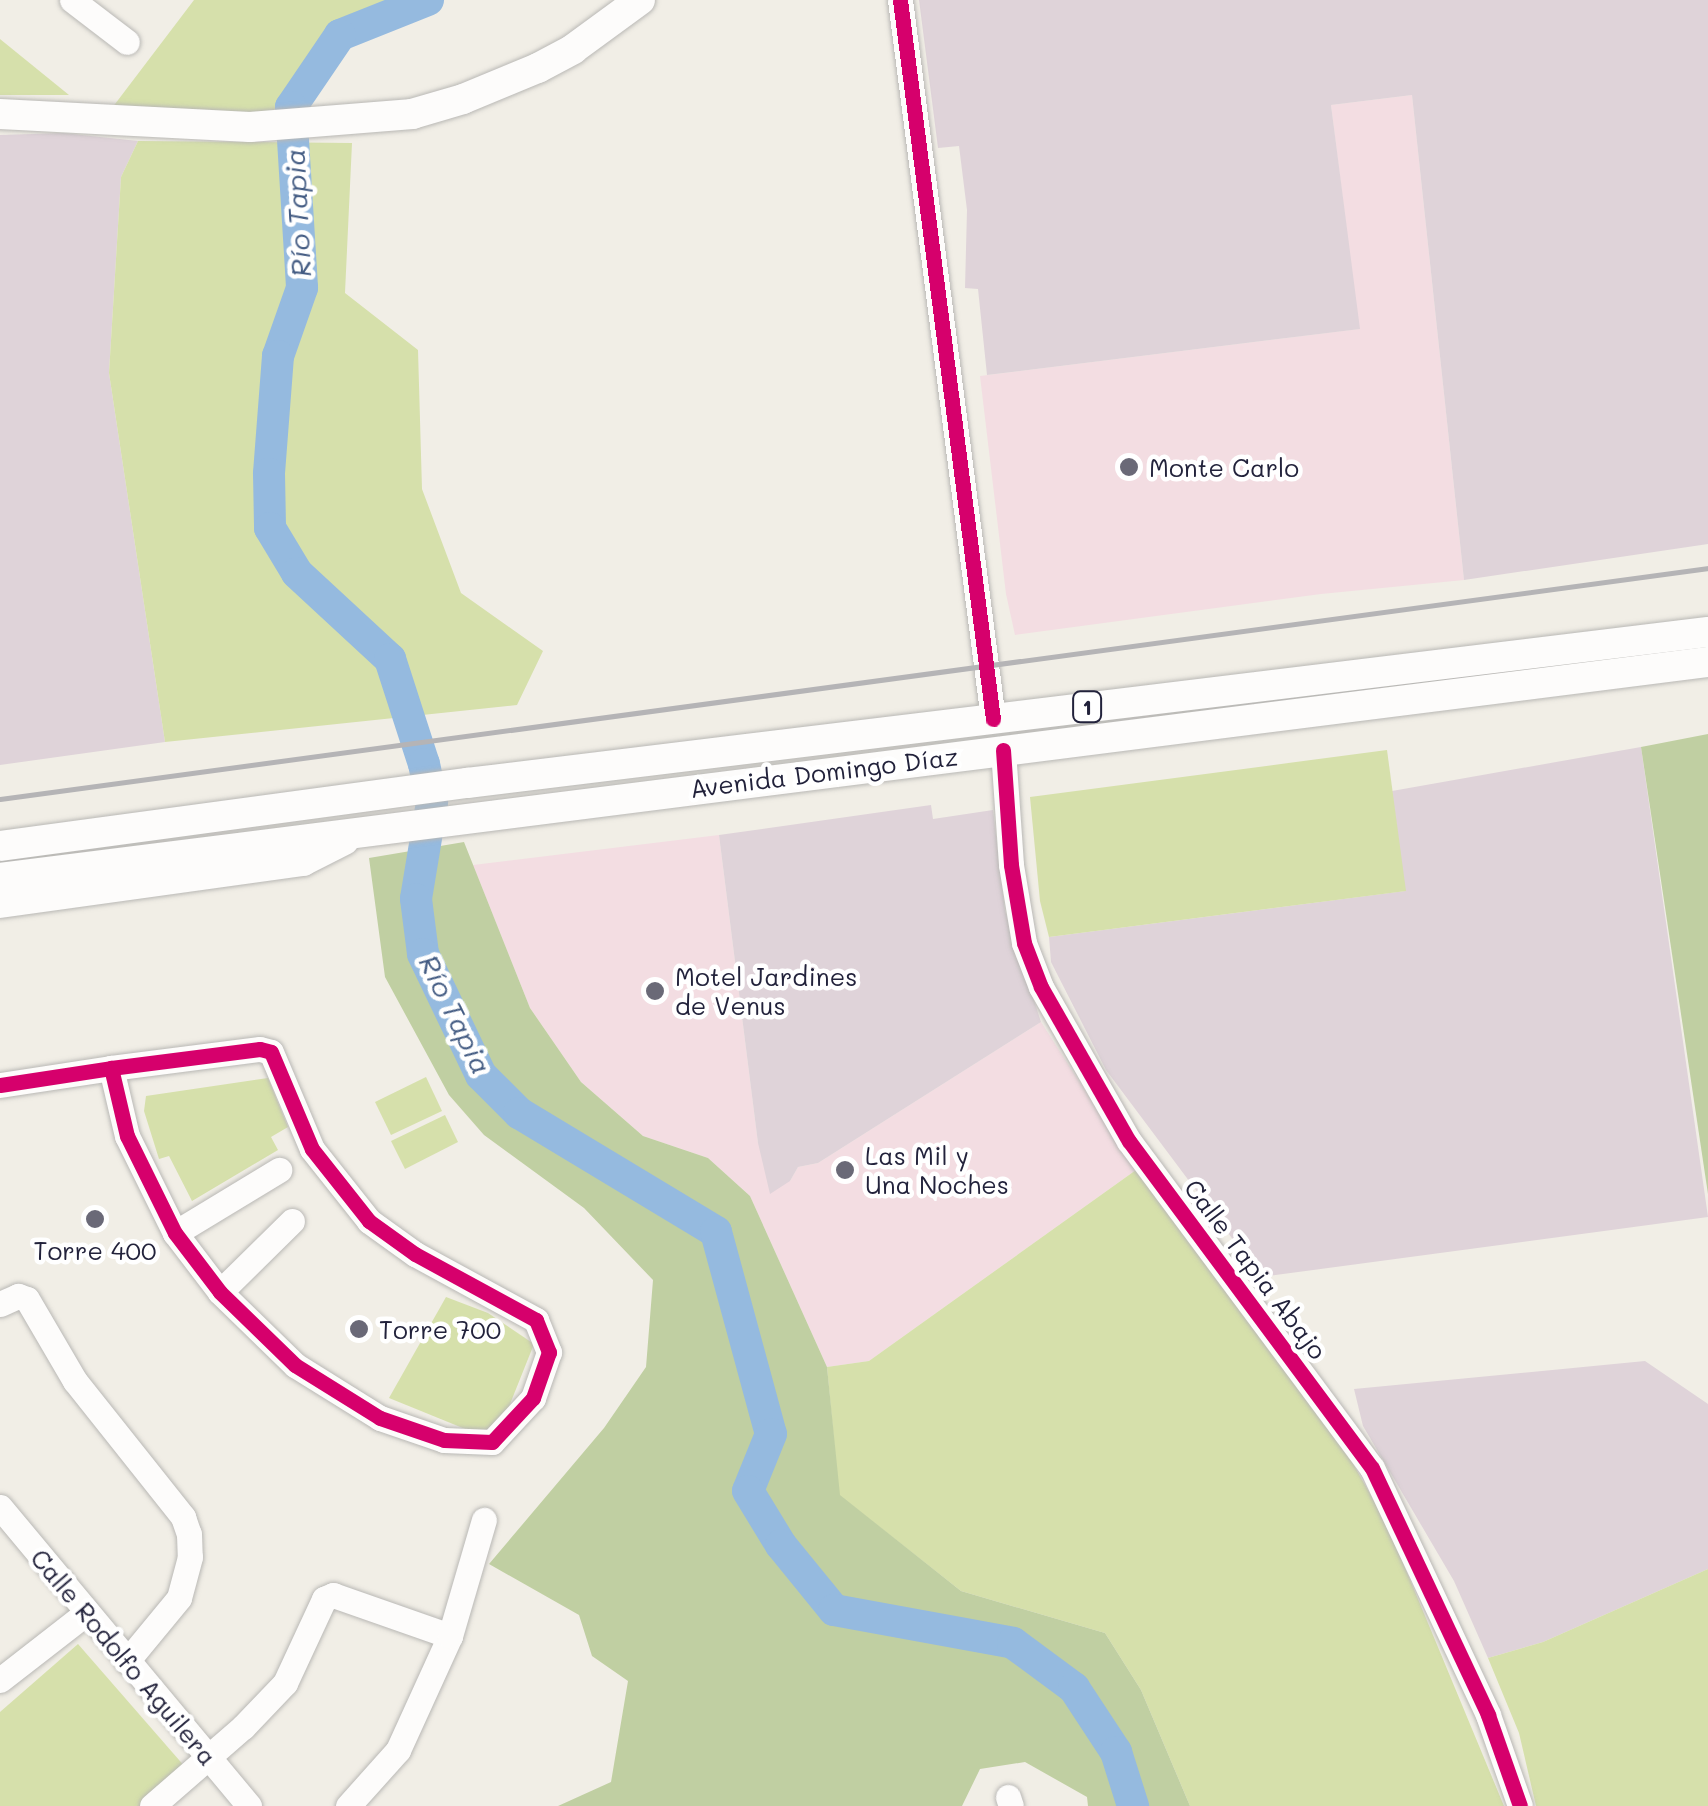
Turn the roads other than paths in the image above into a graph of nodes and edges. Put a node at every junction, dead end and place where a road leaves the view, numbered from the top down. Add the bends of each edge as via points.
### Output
1 (640, 0) edge
2 (900, 0) edge
3 (79, 2) edge
4 (127, 42) dead end
5 (0, 114) edge
6 (1708, 632) edge
7 (1708, 662) edge
8 (993, 719) junction
9 (1003, 750) junction
10 (368, 797) junction
11 (0, 827) edge
12 (371, 829) junction
13 (0, 846) edge
14 (0, 878) edge
15 (0, 903) edge
16 (111, 1068) junction
17 (0, 1085) edge
18 (280, 1170) dead end
19 (292, 1220) dead end
20 (175, 1233) junction
21 (220, 1292) junction
22 (0, 1304) edge
23 (0, 1507) edge
24 (484, 1520) dead end
25 (86, 1613) junction
26 (450, 1636) junction
27 (127, 1661) junction
28 (0, 1680) edge
29 (210, 1758) junction
30 (152, 1806) edge
31 (249, 1806) edge
32 (348, 1806) edge
33 (1520, 1806) edge

1 - 5 main road via 573,48 501,84 412,114 250,127
2 - 8 street
3 - 4 street
6 - 8 main road, Avenida Domingo Díaz / 1
7 - 9 main road, Avenida Domingo Díaz / 1
8 - 10 main road, Avenida Domingo Díaz / 1
9 - 12 main road, Avenida Domingo Díaz / 1
9 - 33 street, Calle Tapia Abajo via 1010,866 1024,943 1048,1003 1129,1141 1372,1468 1488,1716
10 - 11 main road via 284,787
10 - 13 main road, Avenida Domingo Díaz
12 - 14 main road, Avenida Domingo Díaz
12 - 15 main road via 303,861
16 - 17 street
16 - 20 street via 127,1136
16 - 21 street via 271,1052 312,1148 369,1222 536,1320 549,1352 533,1398 492,1442 444,1440 380,1418 295,1365
18 - 20 street
19 - 21 street
20 - 21 street
22 - 27 street via 27,1299 75,1381 190,1534 179,1598
23 - 25 street, Calle Rodolfo Aguilera
24 - 26 street
25 - 27 street, Calle Rodolfo Aguilera
25 - 28 street
26 - 29 street via 333,1595 324,1599 285,1683
26 - 32 street via 398,1750
27 - 29 street, Calle Rodolfo Aguilera
29 - 30 street
29 - 31 street, Calle Rodolfo Aguilera

